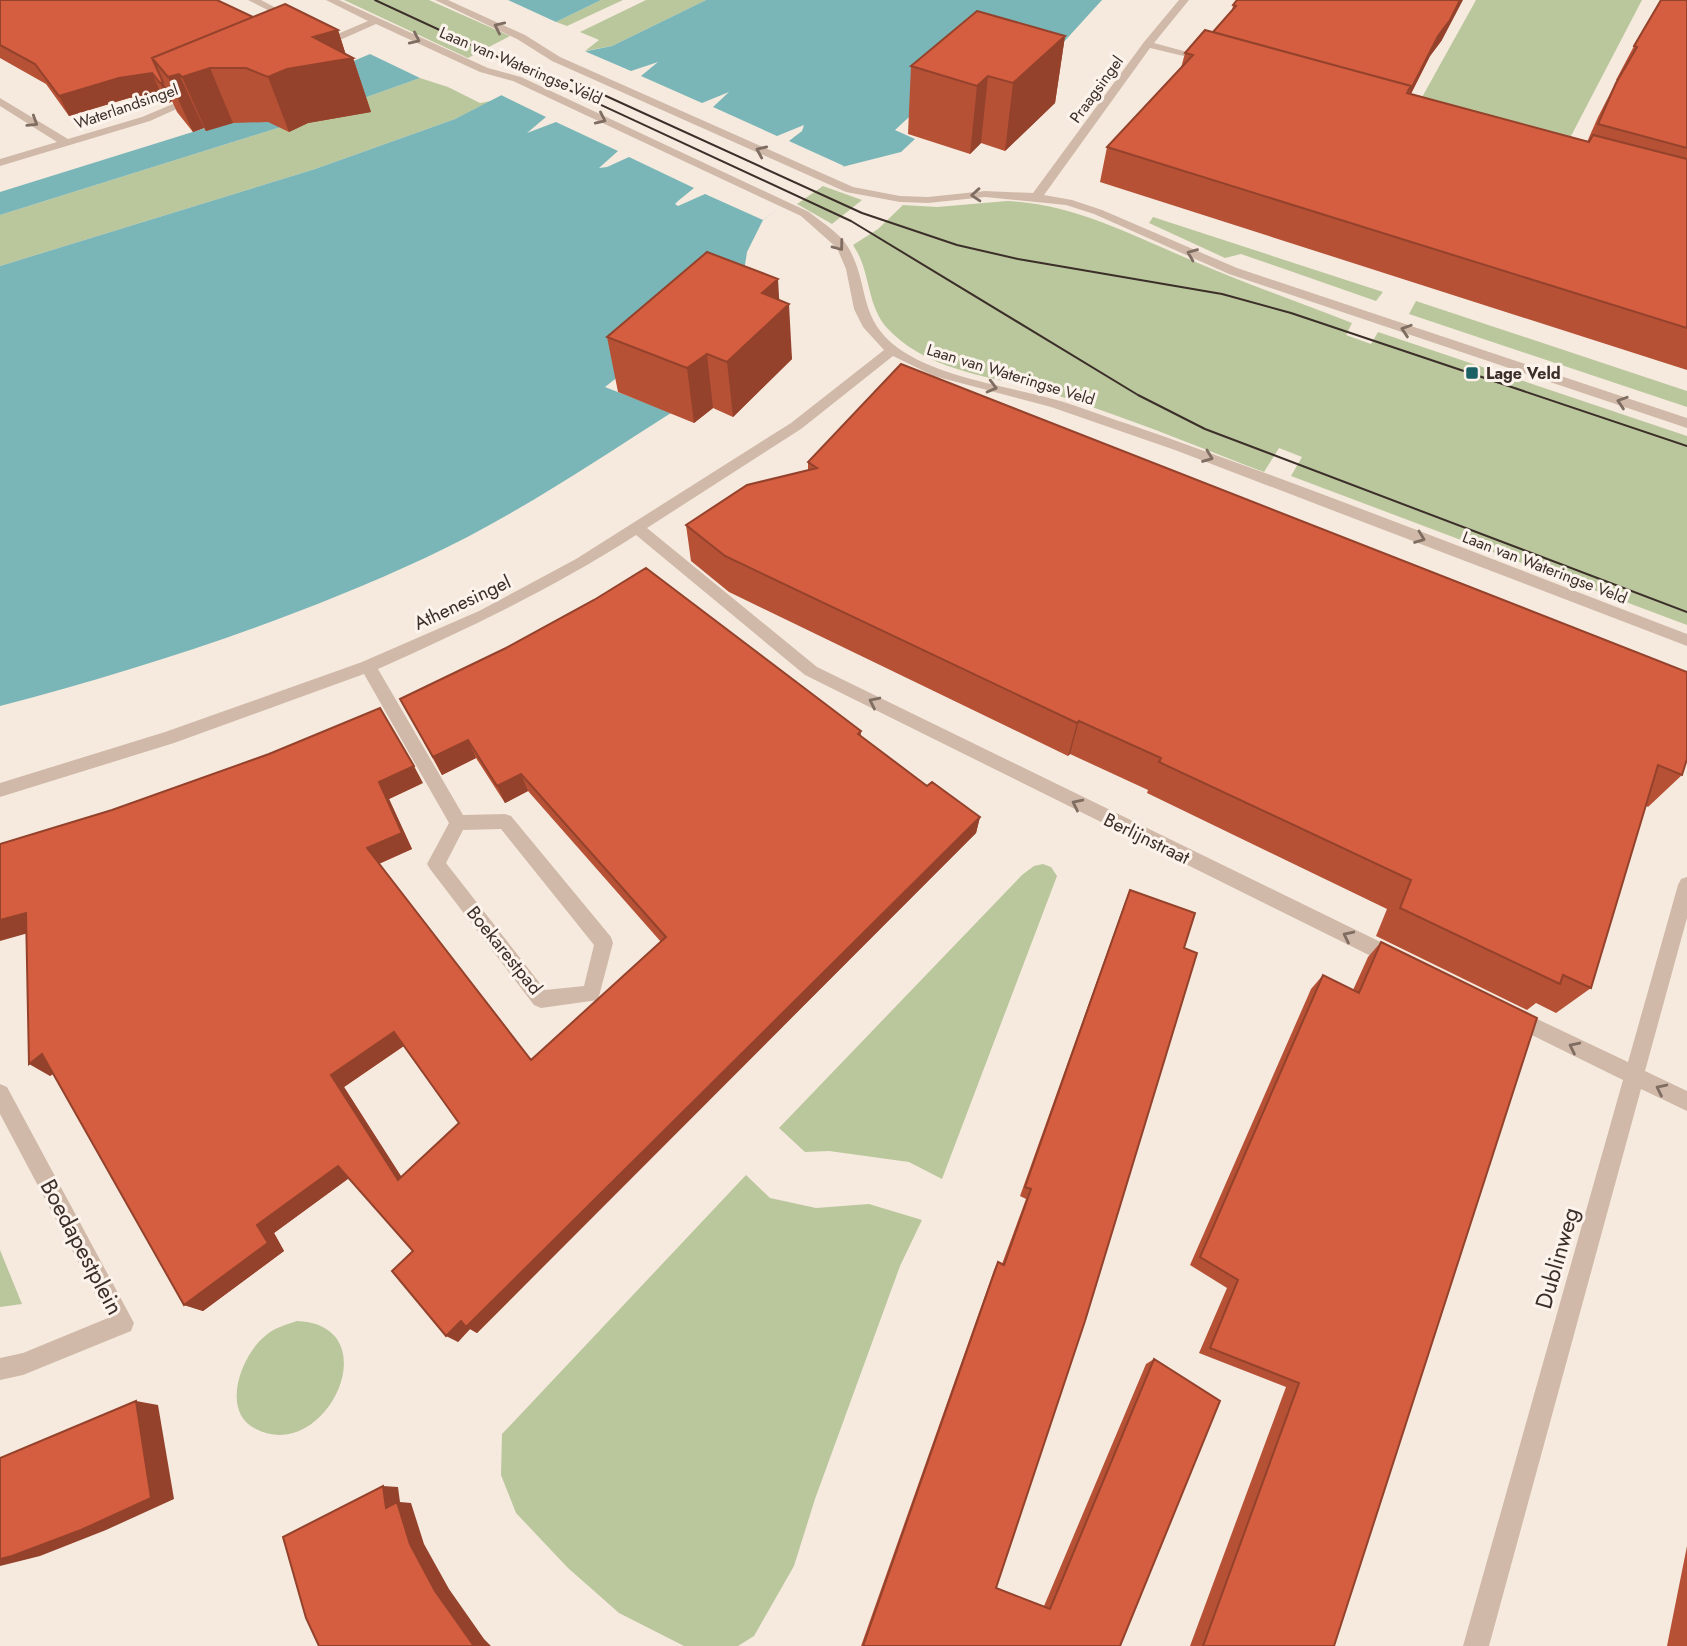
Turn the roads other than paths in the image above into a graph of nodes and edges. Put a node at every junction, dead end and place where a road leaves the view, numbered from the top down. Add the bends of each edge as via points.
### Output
1 (253, 0) edge
2 (331, 0) edge
3 (440, 0) edge
4 (1184, 0) edge
5 (375, 21) junction
6 (299, 23) edge
7 (322, 34) edge
8 (334, 39) junction
9 (1148, 44) junction
10 (308, 50) edge
11 (1222, 65) edge
12 (206, 94) edge
13 (0, 101) edge
14 (66, 143) junction
15 (0, 163) edge
16 (1036, 197) junction
17 (892, 350) junction
18 (1687, 423) edge
19 (638, 528) junction
20 (1687, 640) edge
21 (368, 666) junction
22 (0, 790) edge
23 (458, 823) junction
24 (1687, 885) edge
25 (1412, 967) edge
26 (1499, 1010) edge
27 (1636, 1076) junction
28 (0, 1094) edge
29 (1687, 1101) edge
30 (0, 1369) edge
31 (1476, 1646) edge

1 - 6 street
2 - 5 street, Laan van Wateringse Veld
16 -> 3 street, Laan van Wateringse Veld via 985,194 901,199 850,190 556,59 525,39
4 - 9 street, Praagsingel
5 - 8 street
5 -> 17 street, Laan van Wateringse Veld via 484,70 517,79 805,214 842,246 860,309
7 - 8 street
8 - 10 street
9 - 11 street
9 - 16 street, Praagsingel
12 - 14 street, Waterlandsingel via 146,119
13 -> 14 street
14 - 15 street, Waterlandsingel
18 -> 16 street, Laan van Wateringse Veld via 1233,271 1098,212
17 - 19 street, Athenesingel via 796,426
17 -> 20 street, Laan van Wateringse Veld via 939,373 1056,404 1180,447
19 - 21 street, Athenesingel via 484,615
25 -> 19 street, Berlijnstraat via 811,671
21 - 22 street, Athenesingel via 168,738
21 - 23 street
23 - 23 street, Boekarestpad via 436,864 541,999 591,994 604,943 505,821
24 - 27 street, Dublinweg
27 -> 26 street
29 -> 27 street
27 - 31 street, Dublinweg
28 - 30 street, Boedapestplein via 123,1323

